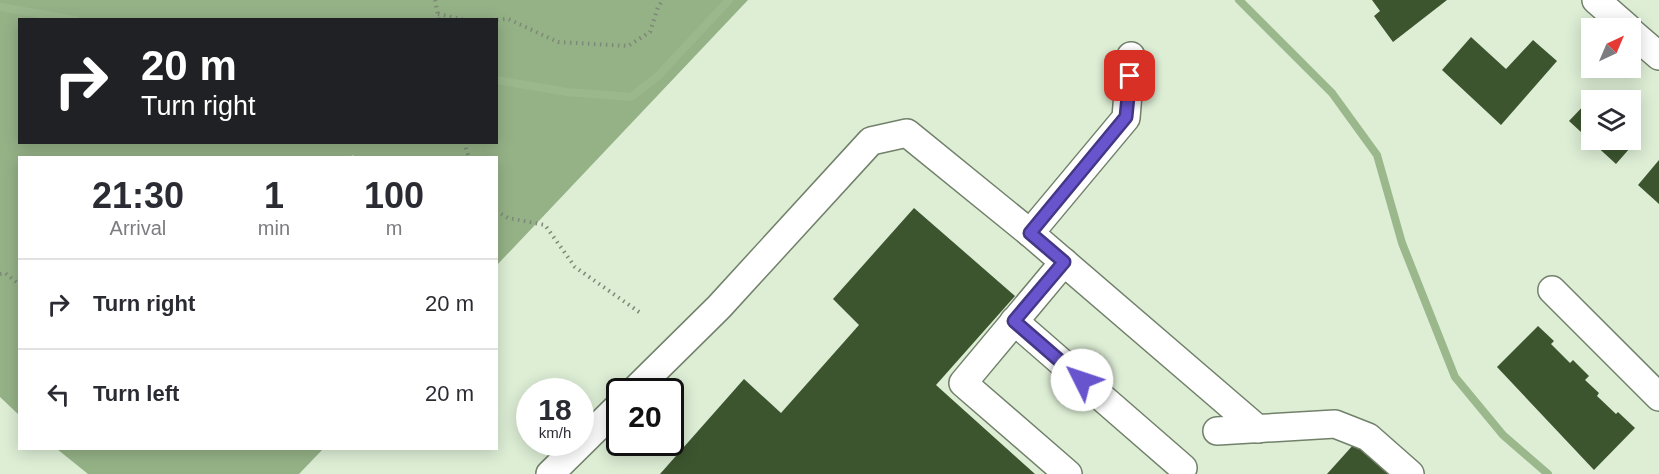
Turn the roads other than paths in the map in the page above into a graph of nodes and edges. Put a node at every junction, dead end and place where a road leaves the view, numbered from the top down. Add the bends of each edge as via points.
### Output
1 (1596, 0) edge
2 (1616, 18) edge
3 (1641, 40) edge
4 (1131, 56) dead end
5 (1659, 56) edge
6 (1030, 233) junction
7 (1064, 262) junction
8 (1552, 290) dead end
9 (1014, 321) junction
10 (647, 378) edge
11 (1659, 397) edge
12 (606, 419) edge
13 (1258, 429) junction
14 (1217, 431) dead end
15 (1183, 468) dead end
16 (550, 474) edge
17 (1068, 474) edge
18 (1410, 474) edge

1 - 2 street
3 - 5 street
4 - 6 street via 1126,117
6 - 7 street
6 - 10 street via 907,133 871,141 719,307
7 - 9 street
7 - 13 street
8 - 11 street
9 - 15 street
9 - 17 street via 963,383
12 - 16 street
13 - 14 street
13 - 18 street via 1335,424 1368,437

